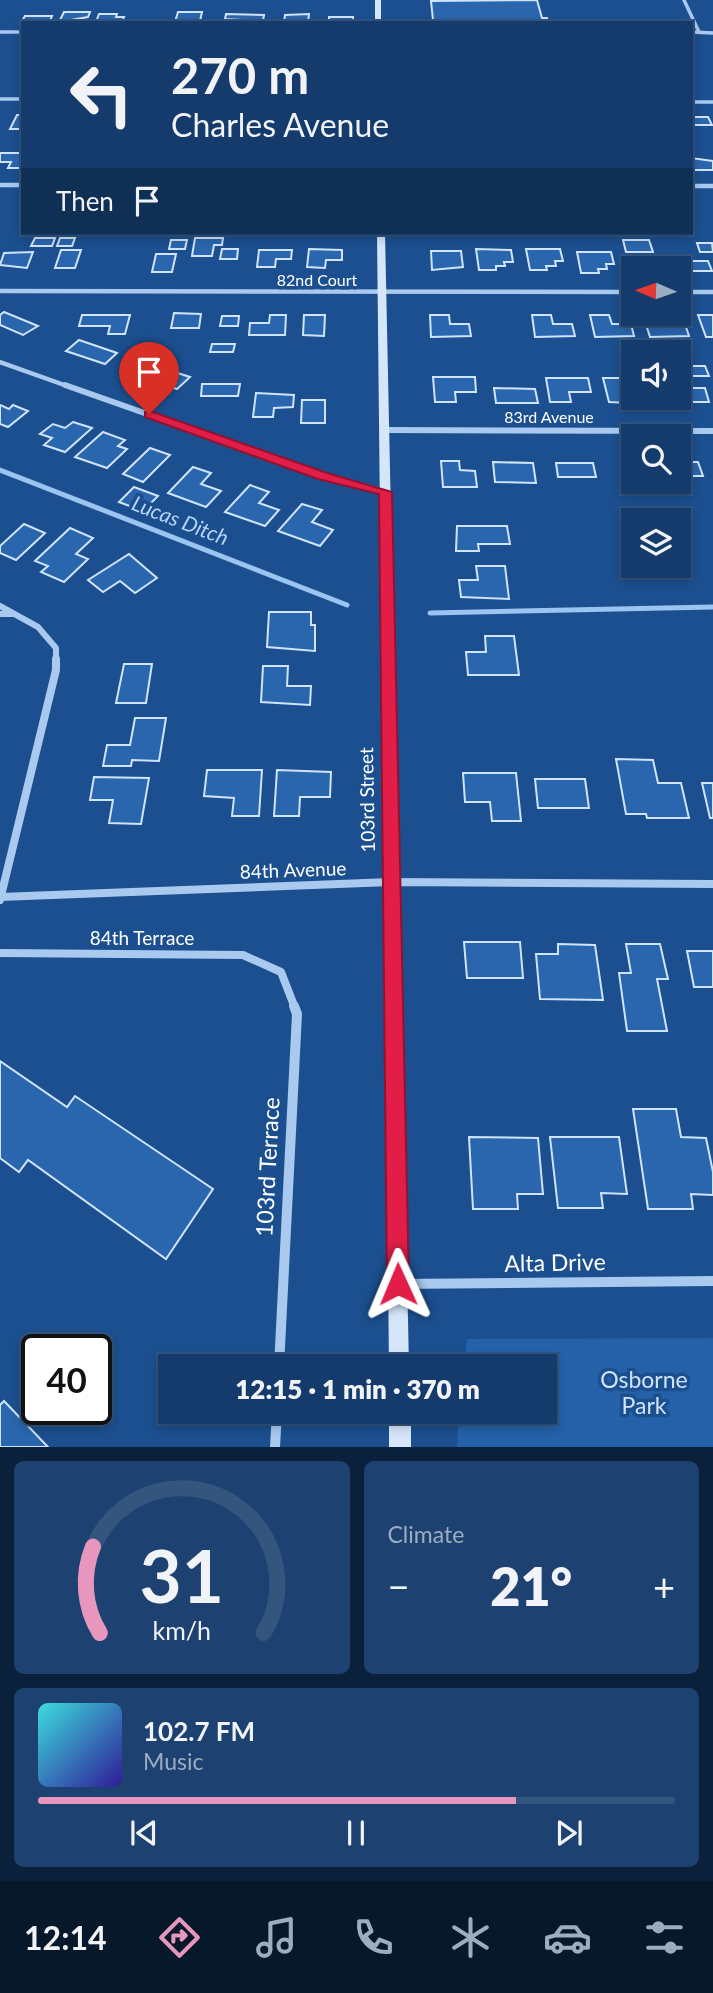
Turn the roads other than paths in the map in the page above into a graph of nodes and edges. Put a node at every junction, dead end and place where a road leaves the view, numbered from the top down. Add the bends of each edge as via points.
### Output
1 (378, 0) edge
2 (684, 0) edge
3 (378, 21) edge
4 (0, 32) edge
5 (21, 32) edge
6 (699, 32) junction
7 (693, 33) edge
8 (713, 33) edge
9 (0, 99) edge
10 (21, 99) edge
11 (693, 102) edge
12 (713, 102) edge
13 (0, 185) edge
14 (21, 185) edge
15 (693, 186) edge
16 (713, 186) edge
17 (381, 235) edge
18 (0, 291) edge
19 (621, 292) edge
20 (691, 292) edge
21 (713, 292) edge
22 (382, 293) junction
23 (0, 362) edge
24 (384, 430) junction
25 (713, 431) edge
26 (385, 492) junction
27 (0, 606) edge
28 (0, 614) edge
29 (15, 614) junction
30 (3, 872) edge
31 (391, 883) junction
32 (713, 884) edge
33 (0, 898) edge
34 (0, 953) edge
35 (281, 972) joint
36 (713, 1281) edge
37 (398, 1284) junction
38 (280, 1354) edge
39 (399, 1354) edge
40 (276, 1424) edge
41 (400, 1424) edge
42 (275, 1447) edge
43 (400, 1447) edge

1 - 3 street
2 - 6 street
4 - 5 street
6 - 7 street
6 - 8 street
9 - 10 street
11 - 12 street
13 - 14 street
15 - 16 street
17 - 22 street, 103rd Street
18 - 22 street, 82nd Court
19 - 22 street, 82nd Court
20 - 21 street
22 - 24 street, 103rd Street
23 - 26 street via 323,476
24 - 25 street, 83rd Avenue
24 - 26 street, 103rd Street
26 - 31 street, 103rd Street
27 - 29 street
28 - 29 street
29 - 30 street via 38,627 57,648 56,670
30 - 33 street
31 - 32 street, 84th Avenue
31 - 33 street, 84th Avenue
31 - 37 street, 103rd Street
34 - 35 street, 84th Terrace via 243,954
35 - 38 street, 103rd Terrace via 297,1014
36 - 37 street, Alta Drive
37 - 39 street, 103rd Street
40 - 42 street
41 - 43 street

